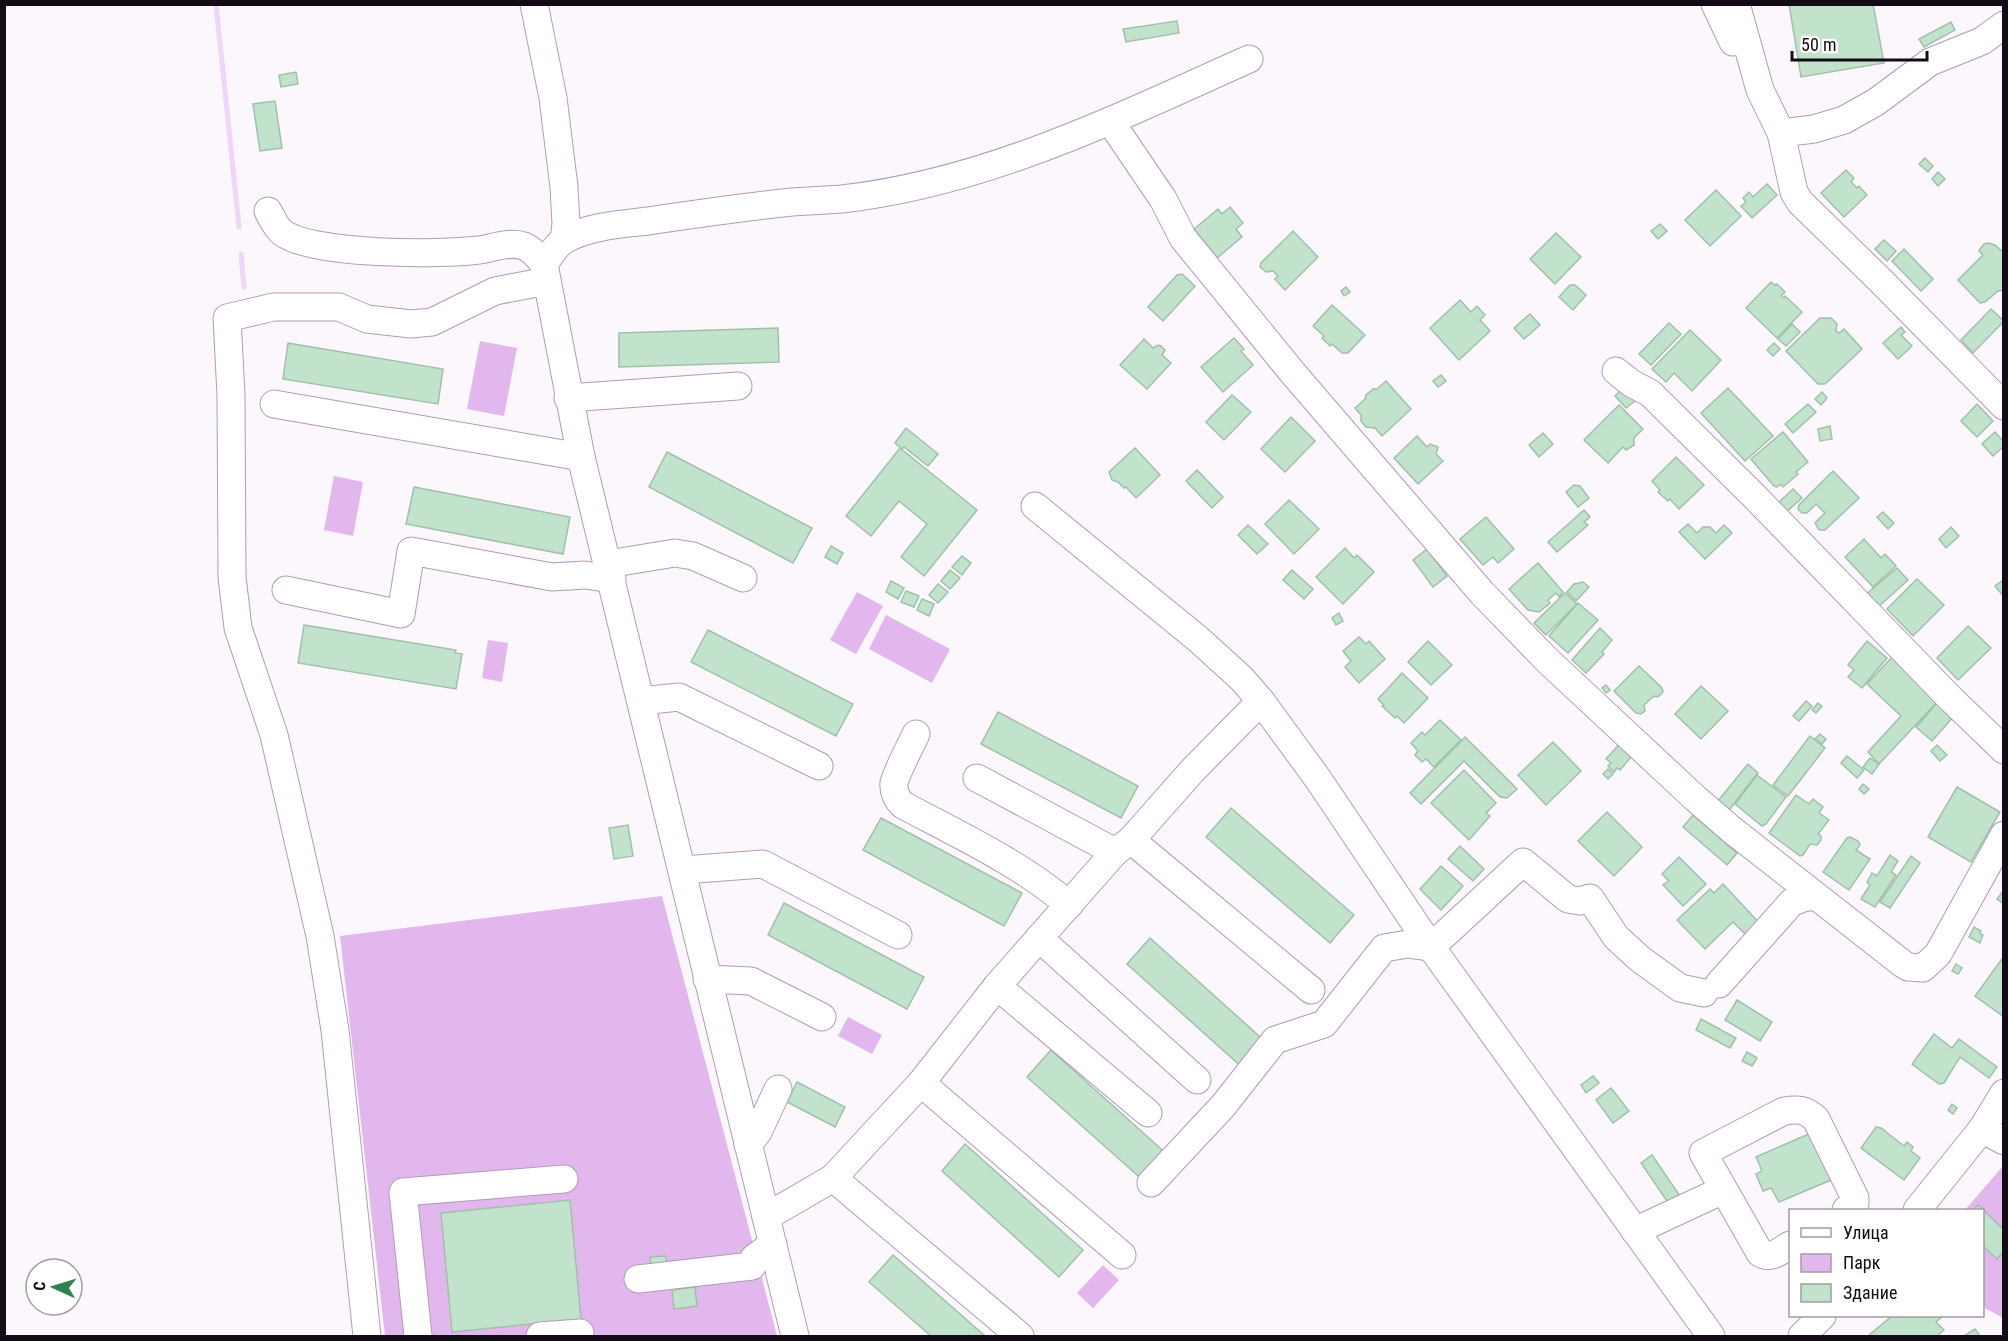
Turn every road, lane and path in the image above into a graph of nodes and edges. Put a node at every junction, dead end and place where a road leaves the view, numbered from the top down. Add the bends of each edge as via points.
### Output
1 (534, 4) edge
2 (1715, 4) edge
3 (1736, 4) edge
4 (2004, 25) edge
5 (1249, 59) dead end
6 (1760, 90) junction
7 (1110, 121) junction
8 (1781, 133) junction
9 (268, 211) dead end
10 (564, 240) junction
11 (546, 273) junction
12 (1616, 371) dead end
13 (738, 386) dead end
14 (568, 398) junction
15 (274, 404) dead end
16 (2004, 406) edge
17 (581, 457) junction
18 (1035, 506) dead end
19 (610, 572) junction
20 (743, 578) dead end
21 (286, 590) dead end
22 (641, 701) junction
23 (1261, 701) junction
24 (916, 734) dead end
25 (2004, 750) edge
26 (819, 766) dead end
27 (977, 778) dead end
28 (2004, 835) edge
29 (1123, 846) junction
30 (683, 870) junction
31 (1817, 897) junction
32 (1069, 905) junction
33 (898, 935) dead end
34 (1039, 938) junction
35 (1431, 947) junction
36 (707, 979) junction
37 (997, 986) junction
38 (1311, 990) dead end
39 (822, 1017) dead end
40 (1197, 1080) dead end
41 (921, 1083) junction
42 (778, 1089) dead end
43 (2004, 1093) edge
44 (1148, 1113) dead end
45 (1993, 1135) edge
46 (748, 1145) junction
47 (833, 1178) junction
48 (564, 1179) dead end
49 (1151, 1184) dead end
50 (1723, 1190) junction
51 (1848, 1209) edge
52 (1918, 1209) edge
53 (766, 1217) junction
54 (1646, 1226) junction
55 (773, 1244) junction
56 (1789, 1246) edge
57 (1122, 1255) dead end
58 (638, 1279) dead end
59 (1821, 1317) edge
60 (579, 1333) dead end
61 (367, 1336) edge
62 (418, 1336) edge
63 (540, 1336) edge
64 (795, 1336) edge
65 (1020, 1336) edge
66 (1711, 1336) edge
67 (1802, 1336) edge

1 - 10 street via 553,98 564,186
2 - 6 street via 1748,77
3 - 6 street
4 - 8 street via 1982,41 1930,62 1844,120
5 - 7 street
6 - 8 street
7 - 10 street via 1012,158 904,188 623,224
7 - 31 street via 1163,199 1183,238 1474,585 1659,766
8 - 16 street via 1794,192 1800,202
9 - 11 street via 284,234 309,243 336,248 435,252 508,244 534,252
10 - 11 street via 554,250
11 - 14 street
11 - 61 street via 495,291 432,321 411,324 367,319 339,307 273,307 227,318 232,577 238,628 274,735 320,936 335,1030
12 - 25 street via 1650,393
13 - 14 street
14 - 17 street
15 - 17 street
17 - 19 street
18 - 23 street via 1198,639
19 - 20 street via 675,553 693,556
19 - 21 street via 552,578 411,551 401,614
19 - 22 street
22 - 26 street via 680,697
22 - 30 street
23 - 29 street
23 - 35 street
24 - 32 street via 894,783 899,801 1046,885
27 - 29 street
28 - 31 street via 1938,954 1923,968 1902,964
29 - 32 street
29 - 38 street
30 - 33 street via 763,864
30 - 36 street
31 - 35 street via 1792,902 1712,989 1680,988 1664,978 1616,937 1590,898 1568,899 1523,862
32 - 34 street
34 - 37 street
34 - 40 street
35 - 49 street via 1408,944 1384,948 1324,1024 1275,1040 1223,1106
35 - 54 street
36 - 39 street via 751,981
36 - 46 street
37 - 41 street
37 - 44 street
41 - 47 street
41 - 57 street
42 - 46 street
43 - 45 street
45 - 52 street
46 - 53 street
47 - 53 street
47 - 65 street
48 - 62 street via 403,1192
50 - 51 street via 1703,1153 1784,1111 1798,1109 1816,1119 1855,1198 1855,1204
50 - 54 street
50 - 56 street via 1760,1253 1772,1256
53 - 55 street
54 - 66 street
55 - 58 street via 754,1258 752,1266
55 - 64 street
59 - 67 street
60 - 63 street

